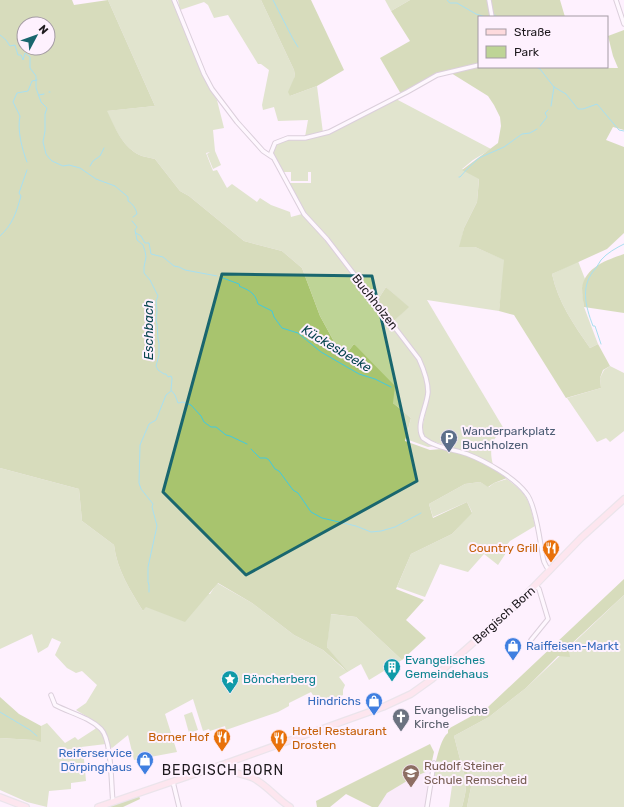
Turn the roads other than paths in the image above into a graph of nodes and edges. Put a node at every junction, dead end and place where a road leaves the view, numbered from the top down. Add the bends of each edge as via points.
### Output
1 (174, 0) edge
2 (489, 0) edge
3 (616, 0) edge
4 (492, 16) edge
5 (624, 24) edge
6 (478, 65) edge
7 (273, 158) junction
8 (624, 499) edge
9 (550, 571) junction
10 (536, 586) junction
11 (531, 640) dead end
12 (51, 695) dead end
13 (227, 763) junction
14 (434, 763) dead end
15 (173, 782) junction
16 (0, 797) edge
17 (112, 802) junction
18 (26, 807) edge
19 (98, 807) edge
20 (179, 807) edge
21 (290, 807) edge
22 (428, 807) edge

1 - 7 street, Buchholzen via 212,89 237,122 263,151
2 - 4 street
3 - 5 street
6 - 7 street via 437,75 329,132 279,141 272,148
7 - 9 street, Buchholzen via 304,214 327,239 419,359 428,390 420,426 421,434 426,440 482,462 505,475 526,492 532,504 543,562
8 - 9 main road, Bergisch Born
9 - 10 main road, Bergisch Born
10 - 11 street via 540,589 548,619
10 - 13 main road, Bergisch Born via 432,679 411,694 383,707
12 - 17 street via 55,705 73,712 103,731 109,749
13 - 15 main road, Bergisch Born
13 - 21 main road via 234,773 256,780
14 - 22 street
15 - 17 main road, Bergisch Born
15 - 20 street
16 - 18 main road
17 - 19 main road, Bergisch Born

